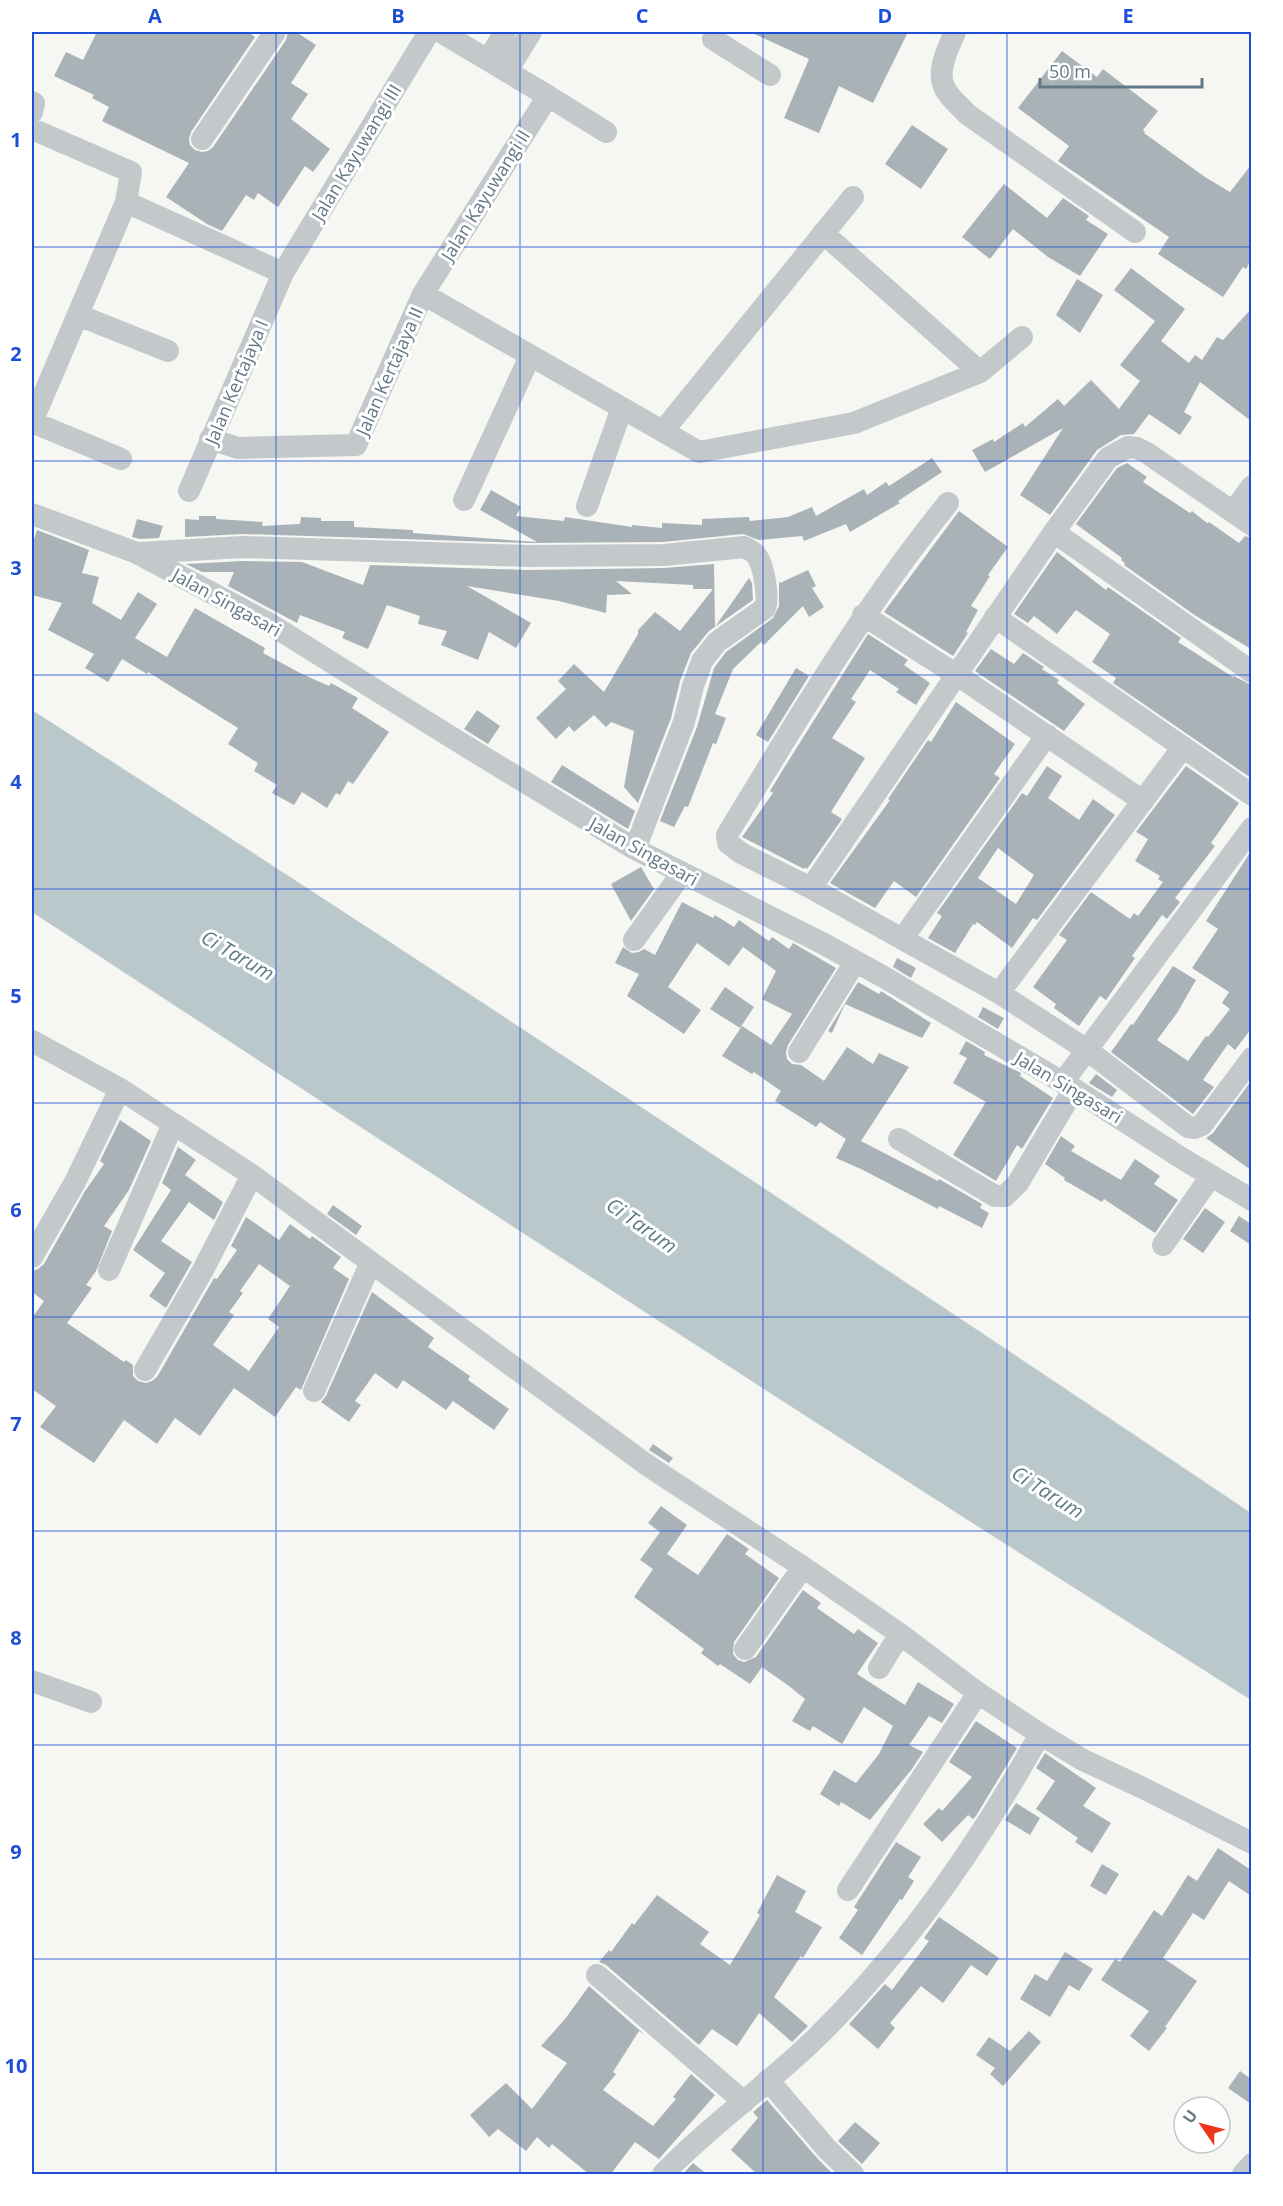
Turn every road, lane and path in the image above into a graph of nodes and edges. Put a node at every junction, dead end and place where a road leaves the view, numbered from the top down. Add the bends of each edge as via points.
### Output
1 (275, 32) edge
2 (429, 32) edge
3 (441, 32) edge
4 (505, 32) edge
5 (531, 32) edge
6 (955, 32) edge
7 (710, 34) edge
8 (497, 65) junction
9 (770, 75) dead end
10 (548, 96) junction
11 (32, 102) edge
12 (32, 112) edge
13 (32, 129) edge
14 (606, 132) dead end
15 (202, 139) dead end
16 (853, 197) dead end
17 (126, 202) junction
18 (1135, 232) dead end
19 (823, 233) junction
20 (283, 273) junction
21 (423, 294) junction
22 (78, 315) junction
23 (1022, 337) dead end
24 (168, 351) dead end
25 (530, 356) junction
26 (980, 372) junction
27 (622, 408) junction
28 (32, 422) edge
29 (663, 431) junction
30 (210, 439) junction
31 (121, 459) dead end
32 (1251, 486) edge
33 (189, 491) dead end
34 (464, 500) dead end
35 (948, 503) dead end
36 (587, 506) dead end
37 (1233, 512) junction
38 (32, 514) edge
39 (1251, 525) edge
40 (1054, 532) junction
41 (137, 553) junction
42 (863, 615) junction
43 (995, 617) junction
44 (1251, 672) edge
45 (957, 675) junction
46 (1047, 735) junction
47 (1183, 747) junction
48 (1251, 795) edge
49 (1143, 801) junction
50 (1251, 828) edge
51 (635, 849) junction
52 (682, 873) junction
53 (812, 888) junction
54 (903, 939) junction
55 (634, 940) dead end
56 (855, 962) junction
57 (999, 993) junction
58 (32, 1041) edge
59 (1087, 1050) junction
60 (799, 1052) dead end
61 (1251, 1058) edge
62 (1069, 1085) junction
63 (120, 1089) junction
64 (173, 1124) junction
65 (899, 1139) dead end
66 (252, 1175) junction
67 (1211, 1176) junction
68 (1251, 1200) edge
69 (1163, 1245) dead end
70 (32, 1257) edge
71 (371, 1262) junction
72 (109, 1270) dead end
73 (145, 1370) dead end
74 (314, 1391) dead end
75 (803, 1567) junction
76 (900, 1634) junction
77 (745, 1648) dead end
78 (879, 1668) dead end
79 (32, 1681) edge
80 (978, 1693) junction
81 (91, 1702) dead end
82 (1040, 1734) junction
83 (1251, 1843) edge
84 (848, 1890) dead end
85 (597, 1975) dead end
86 (768, 2080) junction
87 (744, 2102) junction
88 (1251, 2163) edge
89 (663, 2175) edge
90 (853, 2175) edge
91 (1243, 2175) edge

1 - 15 street
2 - 20 street, Jalan Kayuwangi III
3 - 8 street
4 - 8 street
5 - 8 street
6 - 18 street via 941,76 945,90 967,114
7 - 9 street
8 - 10 street
10 - 14 street
10 - 21 street, Jalan Kayuwangi II
11 - 12 street
13 - 17 street via 131,172
16 - 19 street
17 - 20 street
17 - 22 street
19 - 26 street
19 - 29 street
20 - 30 street, Jalan Kertajaya I
21 - 25 street
21 - 30 street, Jalan Kertajaya II via 356,445 238,448
22 - 24 street
22 - 28 street
23 - 26 street
25 - 27 street
25 - 34 street
26 - 29 street via 854,423 699,452
27 - 29 street
27 - 36 street
28 - 31 street
30 - 33 street, Jalan Kertajaya I
32 - 37 street
35 - 42 street
37 - 39 street
37 - 40 street via 1147,453 1128,447 1108,458
38 - 41 street, Jalan Singasari
40 - 43 street
40 - 44 street
41 - 51 street, Jalan Singasari via 270,624
41 - 51 street via 243,548 528,556 664,555 744,547 750,550 758,556 768,594 765,608 717,642 702,661 684,722
42 - 45 street
42 - 53 street via 727,835 728,843 741,853
43 - 45 street
43 - 47 street
45 - 46 street
45 - 53 street
46 - 49 street
46 - 54 street
47 - 48 street
47 - 49 street
49 - 57 street
50 - 59 street
51 - 52 street, Jalan Singasari
52 - 55 street
52 - 56 street, Jalan Singasari
53 - 54 street
54 - 57 street
56 - 60 street
56 - 62 street, Jalan Singasari
57 - 59 street
58 - 63 street
59 - 61 street via 1188,1127 1195,1128 1202,1125
59 - 62 street
62 - 65 street via 1018,1183 1005,1196 995,1196
62 - 67 street, Jalan Singasari
63 - 64 street
63 - 70 street via 75,1182
64 - 66 street
64 - 72 street
66 - 71 street
66 - 73 street
67 - 68 street, Jalan Singasari
67 - 69 street
71 - 74 street
71 - 75 street via 647,1465
75 - 76 street
75 - 77 street
76 - 78 street
76 - 80 street
79 - 81 street
80 - 82 street
80 - 84 street
82 - 83 street via 1083,1760
82 - 86 street via 981,1836 884,1965 816,2038
85 - 87 street
86 - 87 street
86 - 90 street
87 - 89 street via 690,2145
88 - 91 street

